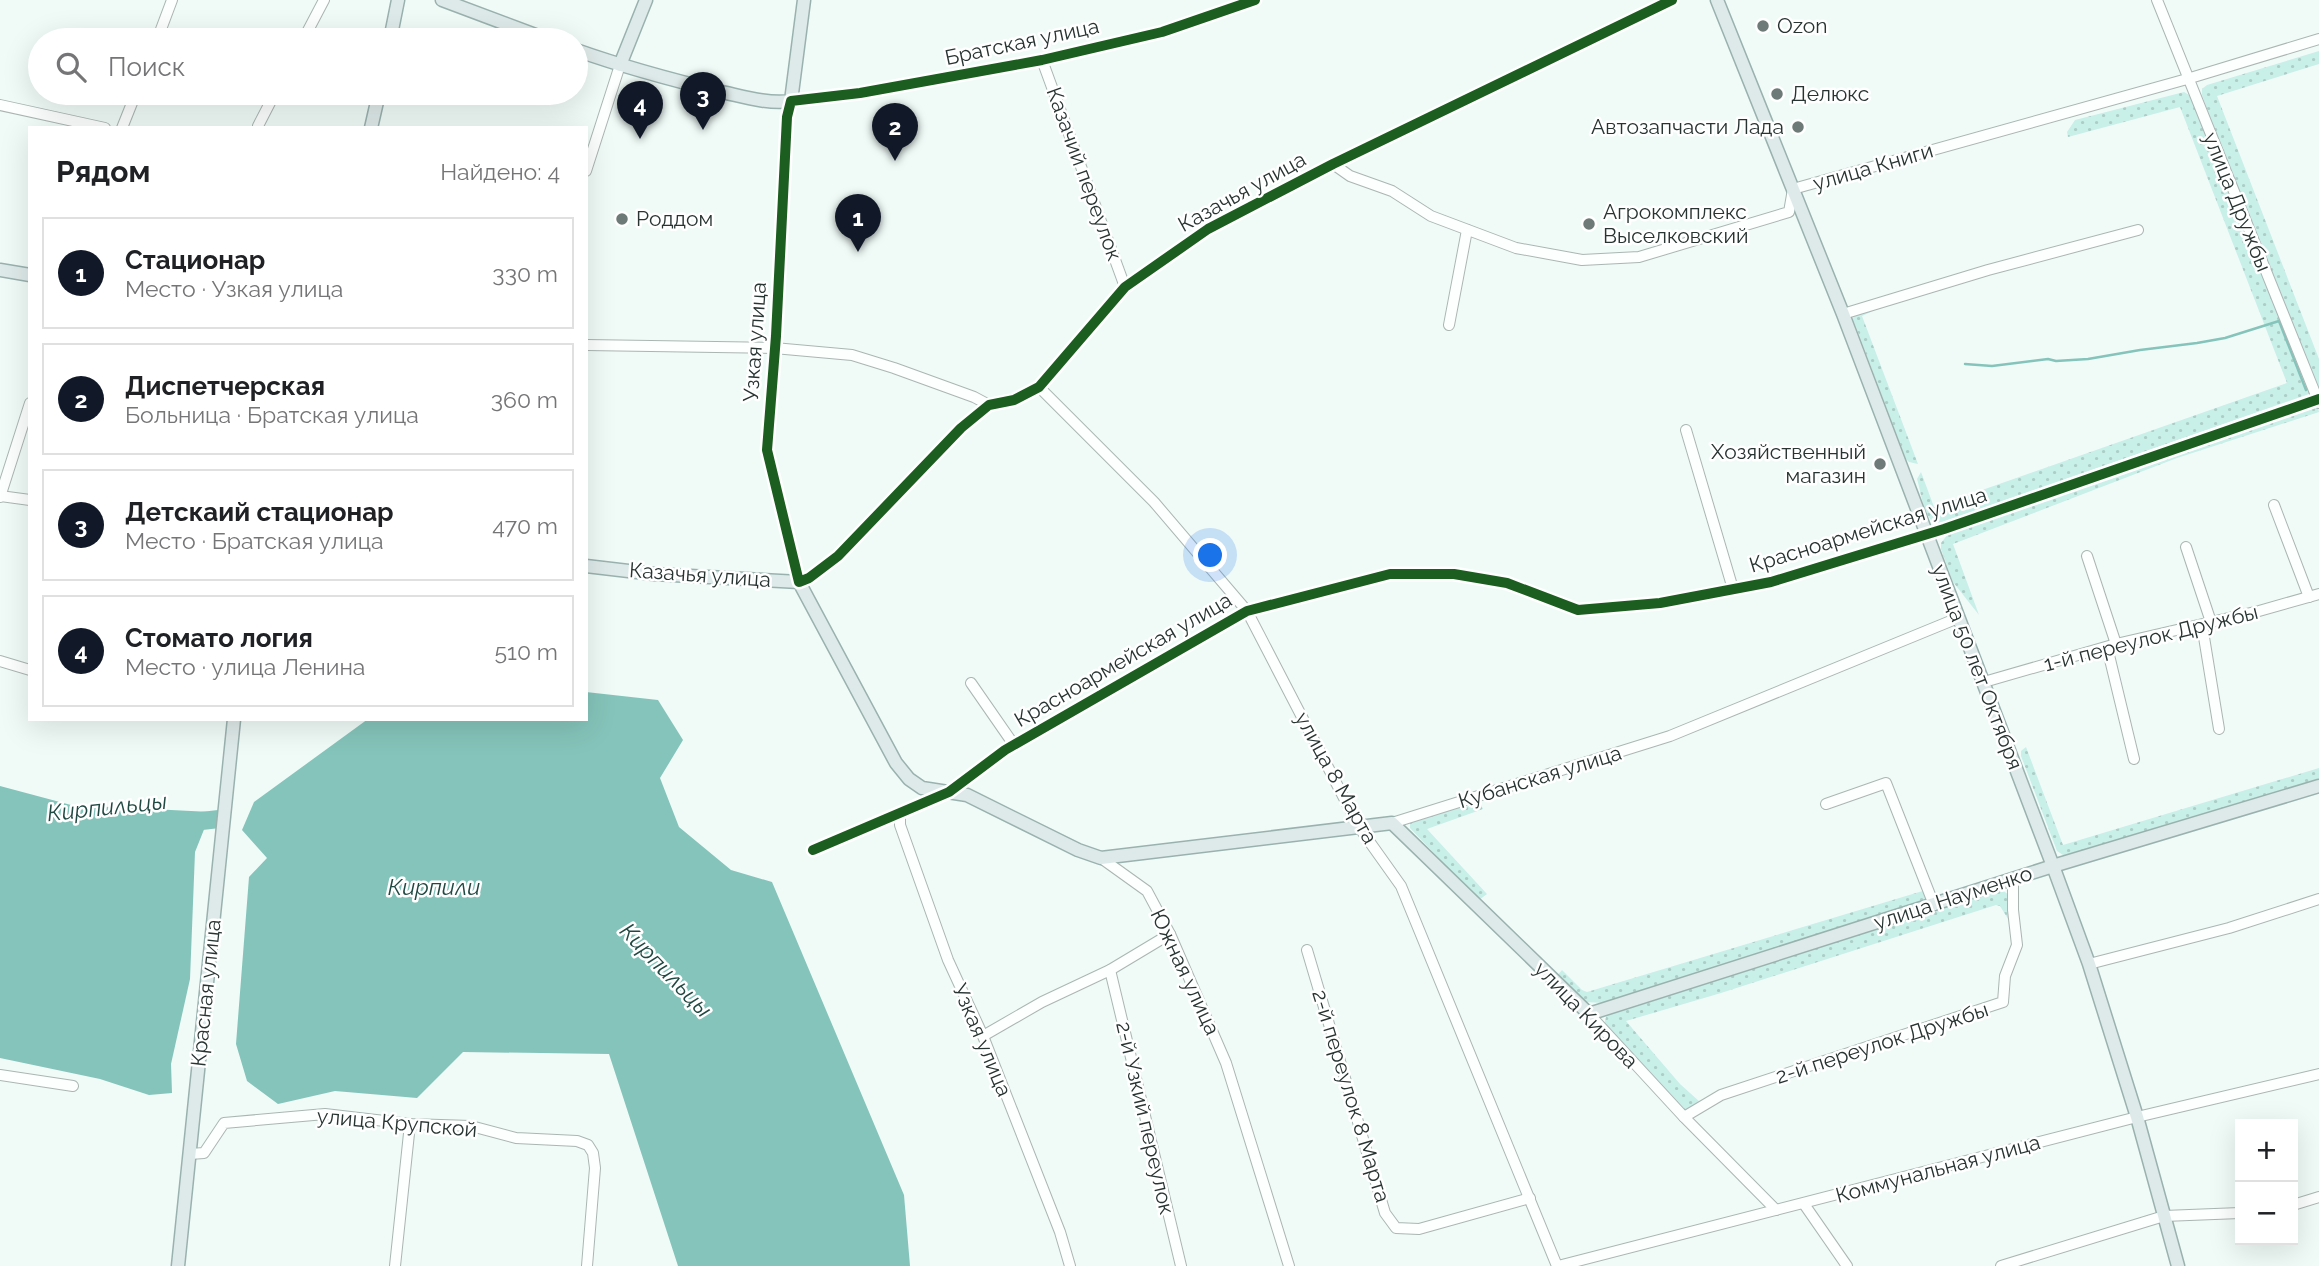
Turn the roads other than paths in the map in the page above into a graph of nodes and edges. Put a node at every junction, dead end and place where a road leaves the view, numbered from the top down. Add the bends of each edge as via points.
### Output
1 (172, 0) edge
2 (324, 0) edge
3 (398, 0) edge
4 (442, 0) edge
5 (646, 0) edge
6 (804, 0) edge
7 (1255, 0) edge
8 (1672, 0) edge
9 (1717, 0) edge
10 (2157, 0) edge
11 (162, 28) edge
12 (309, 28) edge
13 (392, 28) edge
14 (518, 28) edge
15 (2319, 39) edge
16 (588, 54) edge
17 (1042, 60) junction
18 (620, 65) junction
19 (2187, 79) junction
20 (792, 101) junction
21 (131, 105) edge
22 (269, 105) edge
23 (376, 105) edge
24 (0, 106) edge
25 (95, 126) edge
26 (123, 126) edge
27 (258, 126) dead end
28 (371, 126) edge
29 (1333, 164) junction
30 (588, 165) edge
31 (1793, 189) junction
32 (1467, 230) junction
33 (2138, 230) dead end
34 (0, 270) edge
35 (28, 275) edge
36 (1125, 288) junction
37 (1843, 314) junction
38 (1450, 326) dead end
39 (588, 345) edge
40 (774, 348) junction
41 (1039, 387) junction
42 (2318, 401) edge
43 (989, 405) junction
44 (28, 409) edge
45 (1686, 430) dead end
46 (0, 496) edge
47 (28, 500) edge
48 (2274, 505) dead end
49 (1927, 534) junction
50 (2186, 548) dead end
51 (2087, 556) dead end
52 (588, 566) edge
53 (799, 582) junction
54 (1733, 589) junction
55 (2314, 595) edge
56 (1247, 611) junction
57 (1958, 618) junction
58 (2206, 623) junction
59 (2111, 645) junction
60 (0, 661) edge
61 (28, 669) edge
62 (1984, 682) junction
63 (971, 683) dead end
64 (234, 721) edge
65 (2219, 729) dead end
66 (1014, 744) junction
67 (2134, 759) dead end
68 (2319, 786) edge
69 (948, 792) junction
70 (1826, 804) dead end
71 (901, 813) junction
72 (1392, 823) junction
73 (1359, 827) junction
74 (813, 850) dead end
75 (1101, 858) junction
76 (2053, 866) junction
77 (2013, 879) junction
78 (2319, 899) edge
79 (1934, 905) junction
80 (1170, 934) junction
81 (1307, 950) dead end
82 (2088, 964) junction
83 (1110, 971) junction
84 (1588, 1014) junction
85 (983, 1036) junction
86 (2319, 1074) edge
87 (0, 1075) edge
88 (73, 1086) dead end
89 (1684, 1117) junction
90 (2137, 1117) junction
91 (410, 1124) junction
92 (190, 1154) junction
93 (2319, 1197) edge
94 (1530, 1198) junction
95 (2298, 1203) edge
96 (1804, 1204) junction
97 (1776, 1210) junction
98 (2235, 1213) edge
99 (2165, 1216) junction
100 (2033, 1262) edge
101 (178, 1266) edge
102 (395, 1266) edge
103 (587, 1266) edge
104 (1070, 1266) edge
105 (1181, 1266) edge
106 (1289, 1266) edge
107 (1558, 1266) edge
108 (1847, 1266) edge
109 (2001, 1266) edge
110 (2178, 1266) edge

1 - 11 street
2 - 12 street
3 - 13 main road
4 - 14 main road
5 - 18 main road
6 - 20 main road, Узкая улица
7 - 17 street, Братская улица via 1161,32
8 - 29 street, Казачья улица
9 - 31 main road, улица 50 лет Октября
10 - 19 street, улица Дружбы
15 - 19 street, улица Книги
16 - 18 main road, Братская улица
17 - 20 street, Братская улица
17 - 36 street, Казачий переулок
18 - 20 main road, Братская улица via 759,100
18 - 30 street
19 - 31 street, улица Книги
19 - 42 street, улица Дружбы
20 - 40 street, Узкая улица via 787,117
21 - 26 street
22 - 27 street
23 - 28 main road
24 - 25 street
29 - 32 street, улица Книги
29 - 36 street, Казачья улица via 1208,229
31 - 32 street, улица Книги via 1789,212 1639,257 1582,260 1516,248
31 - 37 main road, улица 50 лет Октября
32 - 38 street
33 - 37 street
34 - 35 main road
36 - 41 street, Казачья улица
37 - 49 main road, улица 50 лет Октября
39 - 40 street
40 - 43 street via 852,355
40 - 53 street, Узкая улица via 767,450
41 - 43 street, Казачья улица via 1014,400
41 - 56 street, улица 8 Марта via 1154,502
42 - 49 street, Красноармейская улица
43 - 53 street, Казачья улица via 961,428 838,556
44 - 46 street
45 - 54 street, Красноармейская улица
46 - 47 street
48 - 55 street
49 - 54 street, Красноармейская улица via 1771,582
49 - 57 main road, улица 50 лет Октября
50 - 58 street
51 - 59 street
52 - 53 main road, Казачья улица
53 - 69 main road, Узкая улица via 897,763 915,784
54 - 56 street, Красноармейская улица via 1660,603 1578,610 1507,583 1454,574 1390,574
55 - 58 street, 1-й переулок Дружбы
56 - 66 street, Красноармейская улица
56 - 73 street, улица 8 Марта
57 - 62 main road, улица 50 лет Октября
57 - 72 street, Кубанская улица via 1670,736
58 - 59 street, 1-й переулок Дружбы
58 - 65 street
59 - 62 street, 1-й переулок Дружбы
59 - 67 street
60 - 61 street
62 - 76 main road, улица 50 лет Октября
63 - 66 street
64 - 92 main road, Красная улица
66 - 69 street, Красноармейская улица
68 - 76 main road, улица Науменко
69 - 71 street, Красноармейская улица
69 - 75 main road, Южная улица via 967,795
70 - 79 street via 1886,783
71 - 74 street, Красноармейская улица
71 - 85 street, Узкая улица via 900,825 947,960
72 - 73 main road, Кубанская улица
72 - 84 main road, улица Кирова
73 - 75 main road, Кубанская улица
73 - 94 street, улица 8 Марта via 1401,886
75 - 80 street, Южная улица via 1147,891
76 - 77 main road, улица Науменко
76 - 82 main road, улица 50 лет Октября
77 - 79 main road, улица Науменко
77 - 89 street, 2-й переулок Дружбы via 2017,947 2006,975 2003,1002 1721,1096
78 - 82 street via 2229,929
79 - 84 main road, улица Науменко
80 - 83 street
80 - 106 street, Южная улица via 1226,1063
81 - 94 street, 2-й переулок 8 Марта via 1385,1213 1396,1227 1419,1229
82 - 90 main road, улица 50 лет Октября
83 - 85 street
83 - 105 street, 2-й Узкий переулок
84 - 89 street, улица Кирова
85 - 104 street, Узкая улица
86 - 90 street, Коммунальная улица
87 - 88 street
89 - 97 street, улица Кирова
90 - 96 street, Коммунальная улица
90 - 99 main road, улица 50 лет Октября
91 - 92 street, улица Крупской via 325,1114 231,1121 224,1123 204,1153
91 - 102 street
91 - 103 street, улица Крупской via 471,1125 516,1138 587,1145 594,1168
92 - 101 main road, Красная улица
93 - 95 street
94 - 107 street, улица 8 Марта
96 - 97 street, Коммунальная улица
96 - 108 street
97 - 107 street, Коммунальная улица
98 - 99 street
99 - 100 street
99 - 110 main road, улица 50 лет Октября
100 - 109 street

